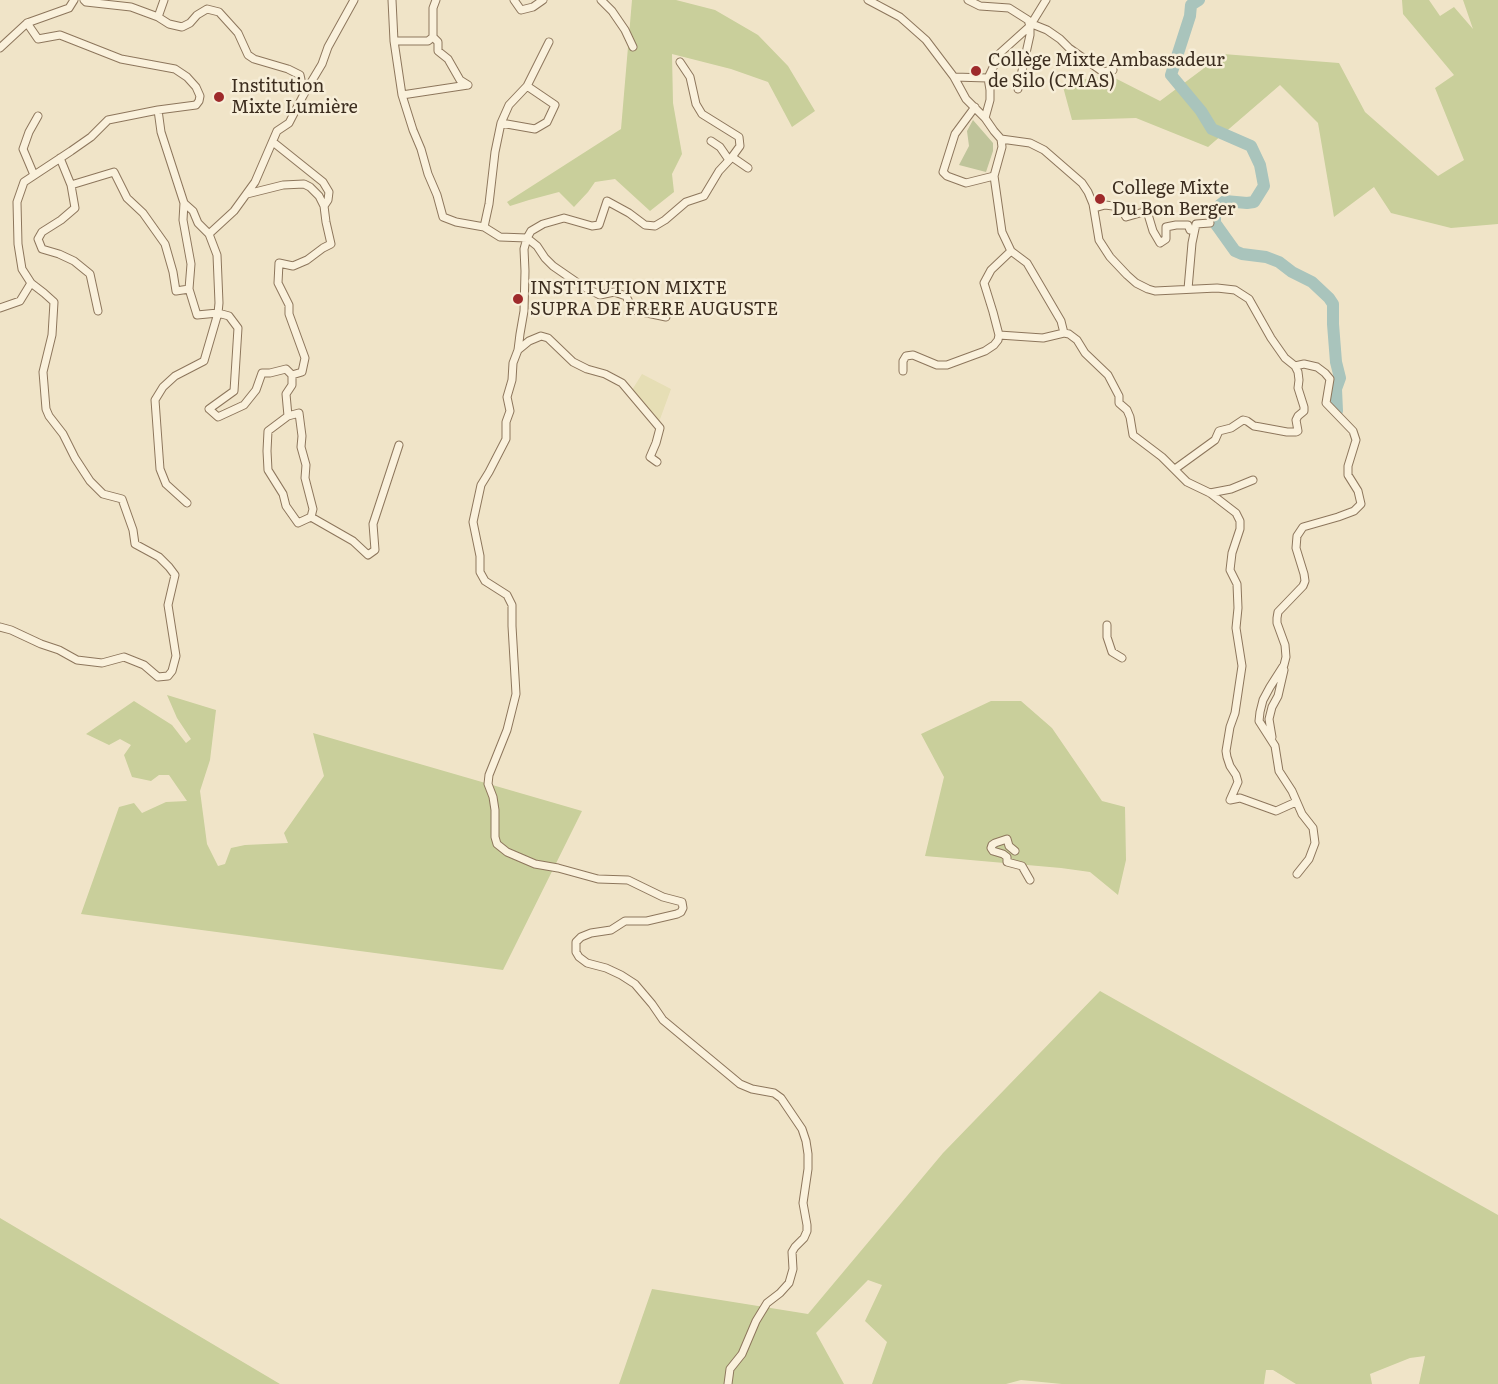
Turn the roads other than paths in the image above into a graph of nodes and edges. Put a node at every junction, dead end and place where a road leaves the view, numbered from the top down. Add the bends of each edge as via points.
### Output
1 (74, 0) edge
2 (84, 0) edge
3 (164, 0) edge
4 (354, 0) edge
5 (392, 0) edge
6 (436, 0) edge
7 (514, 0) edge
8 (543, 0) edge
9 (601, 0) edge
10 (868, 0) edge
11 (968, 0) edge
12 (1046, 0) edge
13 (158, 17) junction
14 (27, 22) junction
15 (1031, 25) junction
16 (433, 37) junction
17 (394, 41) junction
18 (549, 42) dead end
19 (633, 47) dead end
20 (0, 48) edge
21 (681, 62) dead end
22 (1113, 70) dead end
23 (954, 76) junction
24 (988, 78) junction
25 (527, 86) junction
26 (1018, 89) dead end
27 (304, 94) junction
28 (402, 95) junction
29 (975, 107) junction
30 (158, 110) junction
31 (38, 116) dead end
32 (986, 118) junction
33 (501, 123) junction
34 (1001, 139) junction
35 (711, 141) dead end
36 (273, 142) junction
37 (60, 158) junction
38 (730, 158) junction
39 (748, 168) dead end
40 (34, 175) junction
41 (993, 176) junction
42 (71, 185) junction
43 (247, 194) junction
44 (184, 203) junction
45 (1093, 204) junction
46 (324, 206) junction
47 (1210, 223) dead end
48 (484, 227) junction
49 (1196, 228) junction
50 (209, 234) junction
51 (527, 238) junction
52 (1011, 251) junction
53 (31, 284) junction
54 (189, 289) junction
55 (1188, 289) junction
56 (0, 308) edge
57 (98, 311) dead end
58 (218, 313) junction
59 (666, 317) dead end
60 (1064, 333) junction
61 (999, 334) junction
62 (518, 350) junction
63 (1295, 366) junction
64 (903, 371) dead end
65 (292, 375) junction
66 (288, 416) junction
67 (399, 445) dead end
68 (657, 462) dead end
69 (1175, 469) junction
70 (1252, 480) dead end
71 (1210, 493) junction
72 (187, 503) dead end
73 (311, 517) junction
74 (1107, 626) dead end
75 (0, 627) edge
76 (1122, 658) dead end
77 (1284, 664) junction
78 (1275, 746) junction
79 (1296, 802) junction
80 (1015, 851) dead end
81 (1297, 874) dead end
82 (1030, 880) dead end
83 (728, 1384) edge

1 - 14 street via 69,8
2 - 13 street via 131,7
3 - 13 street
4 - 27 street
5 - 17 street
6 - 16 street
7 - 8 street via 521,10
9 - 19 street via 619,21
10 - 23 street via 900,17 926,40
11 - 15 street via 980,6 1009,8
12 - 15 street
13 - 27 street via 182,27 207,9 219,12 238,33 248,55 300,75
14 - 20 street
14 - 30 street via 38,39 60,35 121,59 175,69 196,87 200,96 196,105
15 - 22 street via 1047,30 1103,72
15 - 24 street via 1000,53
15 - 26 street
16 - 17 street via 428,41
16 - 28 street via 438,42 438,51 468,85
17 - 28 street
18 - 25 street
21 - 38 street via 690,76 702,114 739,137 740,146
23 - 24 street
23 - 29 street
24 - 32 street via 990,100
25 - 33 street via 509,105
25 - 33 street via 555,105 547,122 535,129
27 - 36 street via 289,123 277,131
28 - 48 street via 443,217
29 - 32 street
29 - 41 street via 955,134 944,172 966,183
30 - 37 street via 108,120
30 - 44 street via 161,132
31 - 40 street via 23,149
32 - 34 street
33 - 48 street
34 - 41 street
34 - 45 street via 1030,143 1044,150 1082,183
35 - 38 street
36 - 43 street
36 - 46 street via 323,182 329,192
37 - 40 street
37 - 42 street
38 - 39 street
38 - 51 street via 704,196 686,202 655,226 645,225 607,201 599,225 564,218 543,224
40 - 53 street via 24,182 17,202 22,268
41 - 52 street via 1002,232
42 - 54 street via 114,172 126,198 143,213 165,244 176,291
42 - 57 street via 75,208 38,239 42,249 74,261 90,274
43 - 46 street via 304,184 319,196
43 - 50 street
44 - 50 street
44 - 54 street via 191,264
45 - 49 street via 1113,206 1126,217 1147,211 1160,243 1166,239 1166,227
45 - 55 street via 1099,240 1126,275 1148,290
46 - 65 street via 331,244 293,266 279,263 278,283 305,358 302,372
47 - 49 street via 1196,224
48 - 51 street via 500,237
49 - 55 street
50 - 58 street via 217,255
51 - 59 street via 553,266 582,286 600,295 614,292 626,296 633,310
51 - 62 street
52 - 60 street via 1027,263
52 - 61 street via 991,270 984,283
53 - 56 street via 20,301
53 - 75 street via 54,302 52,335 43,372 46,409 90,481 104,494 122,499 135,544 159,557 175,575 168,605 176,656 168,676 158,677 144,664 124,657 102,663 77,660
54 - 58 street via 197,315
55 - 63 street via 1235,290 1249,299 1271,338
58 - 65 street via 229,316 238,328 234,391 209,409 218,417 244,405 256,390 262,373 286,369
58 - 72 street via 204,361 176,376 156,400 160,469 166,484
60 - 61 street via 1043,338
60 - 69 street via 1077,340 1104,369 1119,403 1127,410 1133,435
61 - 64 street via 994,345 985,351 947,365 906,356
62 - 68 street via 541,336 548,338 573,362 622,383 660,428 650,457
62 - 83 street via 507,397 510,411 506,439 481,484 473,522 480,572 513,605 516,694 488,784 495,810 497,844 536,864 598,879 628,880 682,902 683,908 677,914 625,921 611,930 580,937 576,952 587,963 606,968 634,984 663,1020 740,1084 781,1098 806,1141 808,1169 803,1203 807,1231 792,1252 789,1283 767,1303 756,1321 742,1354 730,1369
63 - 69 street via 1304,407 1296,420 1298,431 1254,426 1243,420 1219,431 1215,440
63 - 77 street via 1317,367 1330,379 1326,403 1353,431 1356,440 1348,475 1361,504 1338,518 1303,527 1297,536 1296,548 1305,581 1278,612
65 - 66 street via 292,385 286,393
66 - 73 street via 299,413
66 - 73 street via 268,431 268,470 298,523
67 - 73 street via 373,524 375,550 368,555 353,541
69 - 71 street via 1187,482
70 - 71 street
71 - 79 street via 1236,513 1240,521 1230,570 1237,584 1236,628 1242,666 1226,751 1238,782 1230,800 1240,798 1276,812
74 - 76 street via 1112,652
77 - 78 street via 1269,719
77 - 78 street via 1270,687 1259,721
78 - 79 street via 1279,771
79 - 81 street via 1313,828 1315,843
80 - 82 street via 1007,839 991,849 1004,854 1007,862 1022,866

